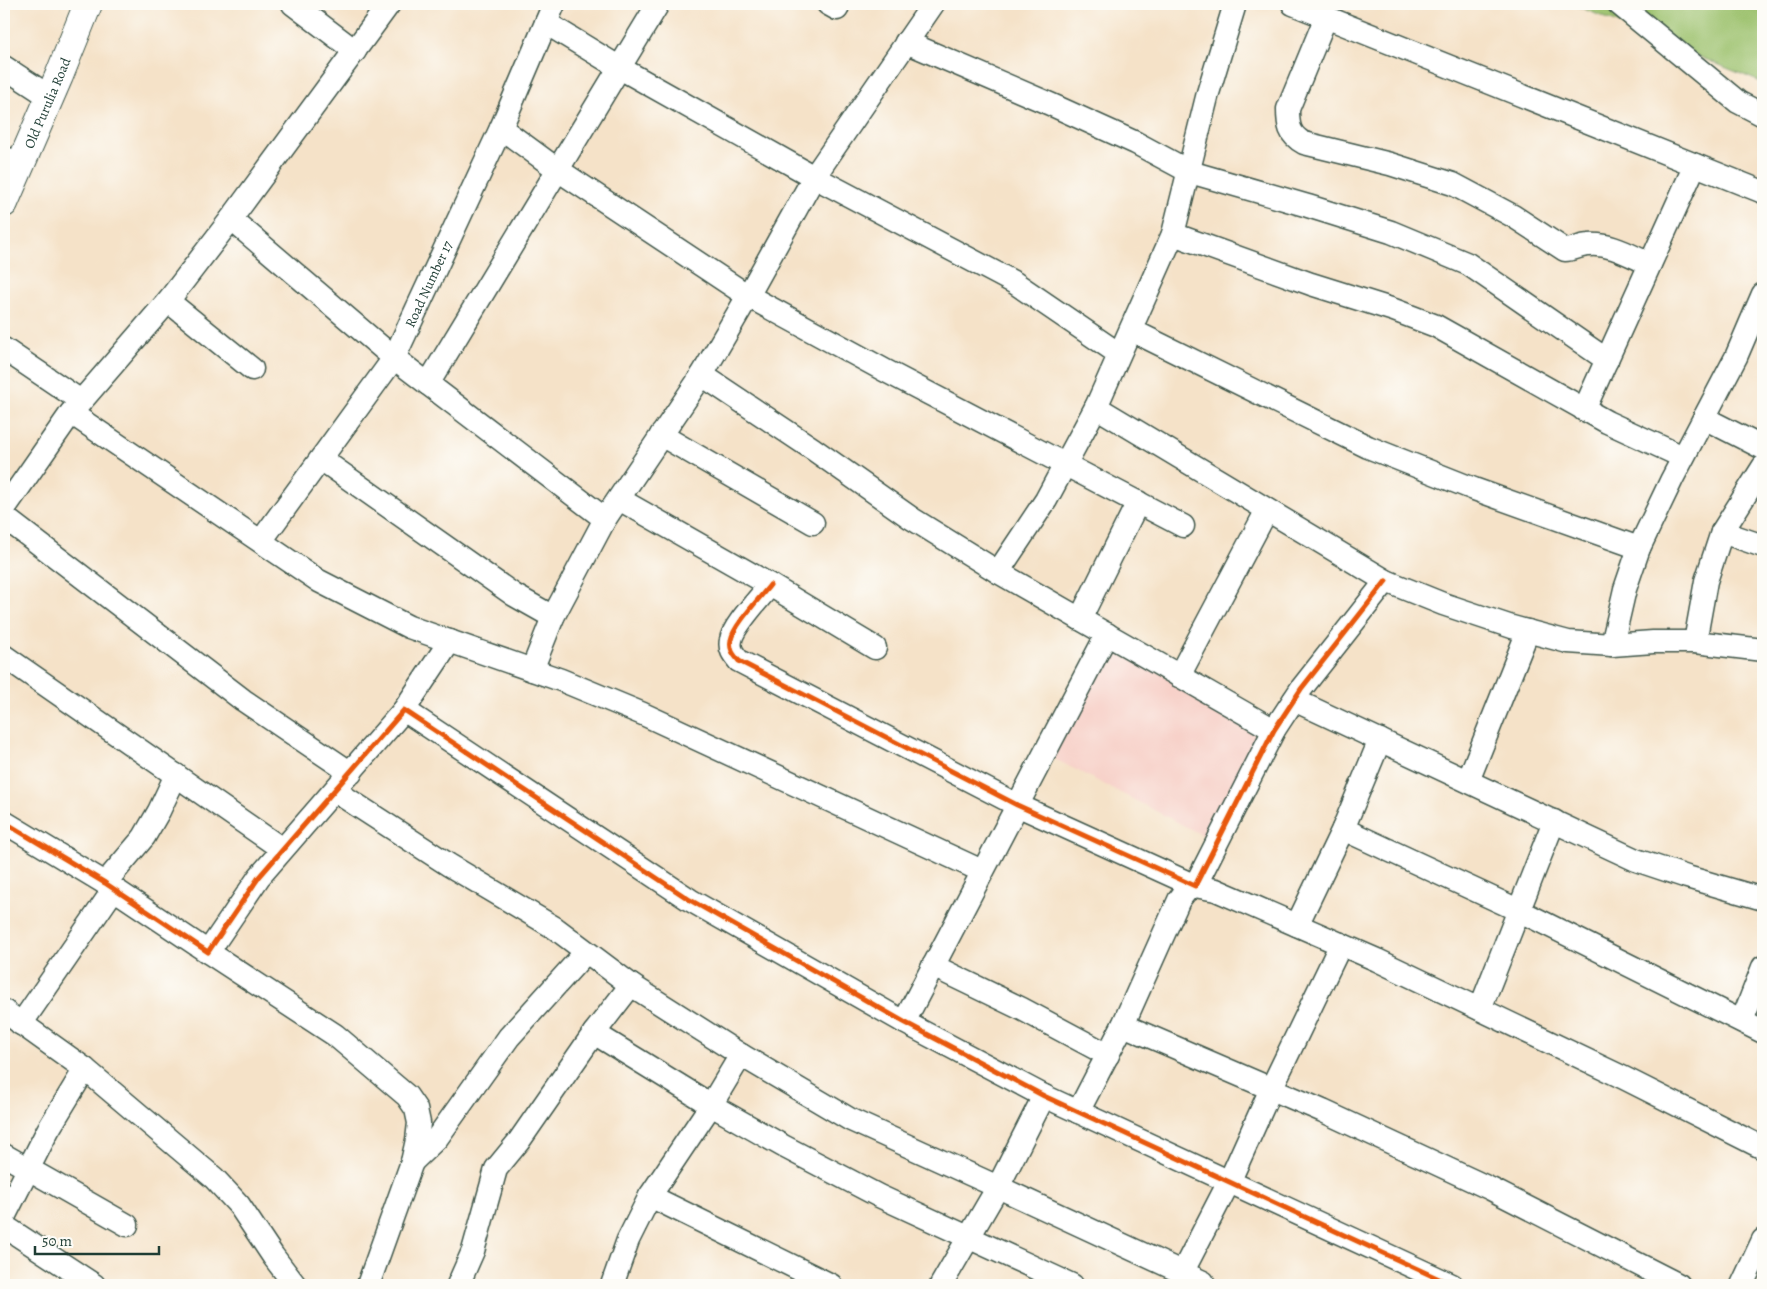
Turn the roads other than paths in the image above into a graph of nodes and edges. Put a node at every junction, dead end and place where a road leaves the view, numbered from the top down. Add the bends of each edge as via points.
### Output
1 (88, 4) edge
2 (293, 4) edge
3 (389, 4) edge
4 (658, 4) edge
5 (933, 4) edge
6 (1234, 4) edge
7 (1293, 4) edge
8 (1619, 4) edge
9 (550, 14) edge
10 (1326, 17) junction
11 (906, 42) junction
12 (355, 51) junction
13 (4, 67) edge
14 (620, 68) junction
15 (50, 97) junction
16 (1763, 115) edge
17 (501, 128) junction
18 (12, 162) edge
19 (1695, 165) junction
20 (558, 170) junction
21 (1190, 172) junction
22 (814, 177) junction
23 (1763, 192) edge
24 (4, 203) edge
25 (231, 219) junction
26 (1174, 234) junction
27 (1650, 264) junction
28 (1763, 294) edge
29 (748, 296) junction
30 (168, 301) junction
31 (1130, 330) junction
32 (4, 349) edge
33 (1119, 354) junction
34 (394, 358) junction
35 (1607, 360) junction
36 (252, 369) dead end
37 (702, 375) junction
38 (428, 384) junction
39 (76, 407) junction
40 (1096, 407) junction
41 (1584, 410) junction
42 (1704, 418) junction
43 (661, 435) junction
44 (1763, 448) edge
45 (1683, 457) junction
46 (321, 459) junction
47 (1066, 464) junction
48 (1763, 467) edge
49 (619, 499) junction
50 (1138, 502) junction
51 (4, 509) edge
52 (1267, 510) junction
53 (4, 517) edge
54 (605, 519) junction
55 (813, 522) dead end
56 (1183, 526) dead end
57 (1722, 532) junction
58 (261, 541) junction
59 (1763, 546) edge
60 (1639, 548) junction
61 (998, 572) junction
62 (1386, 581) junction
63 (770, 585) junction
64 (554, 617) junction
65 (1080, 619) junction
66 (1528, 631) junction
67 (1107, 634) junction
68 (450, 641) junction
69 (1695, 642) junction
70 (1612, 645) junction
71 (875, 648) dead end
72 (1763, 650) edge
73 (4, 656) edge
74 (532, 670) junction
75 (1179, 676) junction
76 (1294, 700) junction
77 (404, 710) junction
78 (1274, 730) junction
79 (1380, 740) junction
80 (351, 773) junction
81 (176, 776) junction
82 (1468, 781) junction
83 (335, 791) junction
84 (1017, 805) junction
85 (1554, 821) junction
86 (4, 822) edge
87 (1343, 829) junction
88 (282, 849) junction
89 (982, 871) junction
90 (109, 886) junction
91 (1195, 886) junction
92 (1763, 899) edge
93 (1518, 910) junction
94 (1297, 925) junction
95 (1341, 944) junction
96 (208, 952) junction
97 (586, 952) junction
98 (933, 966) junction
99 (1763, 967) edge
100 (631, 985) junction
101 (1480, 1009) junction
102 (13, 1018) edge
103 (904, 1022) junction
104 (1742, 1022) junction
105 (1123, 1025) junction
106 (1763, 1032) edge
107 (594, 1033) junction
108 (741, 1055) junction
109 (1108, 1055) junction
110 (85, 1069) junction
111 (1271, 1089) junction
112 (1044, 1096) junction
113 (711, 1105) junction
114 (1078, 1112) junction
115 (1763, 1148) edge
116 (4, 1154) edge
117 (412, 1162) junction
118 (29, 1169) junction
119 (1228, 1182) junction
120 (998, 1187) junction
121 (650, 1196) junction
122 (127, 1225) dead end
123 (7, 1232) edge
124 (968, 1238) junction
125 (1763, 1240) edge
126 (1182, 1272) junction
127 (1205, 1284) edge
128 (94, 1285) edge
129 (295, 1285) edge
130 (368, 1285) edge
131 (458, 1285) edge
132 (612, 1285) edge
133 (831, 1285) edge
134 (941, 1285) edge
135 (1072, 1285) edge
136 (1452, 1285) edge
137 (1679, 1285) edge
138 (1742, 1285) edge

1 - 15 main road, Old Purulia Road
2 - 12 street
3 - 12 street
4 - 14 street
5 - 11 street
6 - 21 street via 1208,93
7 - 10 street
8 - 16 street via 1738,102
9 - 14 street
9 - 17 street, Road Number 17
10 - 19 street
10 - 27 street via 1288,109 1290,132 1296,139 1304,144 1390,164 1453,184 1513,216 1565,250 1588,245 1609,246
11 - 21 street via 1136,143
11 - 22 street
12 - 25 street
13 - 15 street
14 - 20 street
14 - 22 street
15 - 18 main road, Old Purulia Road
17 - 20 street
17 - 34 street, Road Number 17
18 - 24 main road, Old Purulia Road
19 - 23 street
19 - 27 street
20 - 29 street
20 - 38 street
21 - 26 street
21 - 35 street via 1391,232 1468,264
22 - 29 street
22 - 33 street via 1015,283
25 - 30 street
25 - 34 street
26 - 31 street
26 - 41 street via 1436,326
27 - 35 street
28 - 42 street via 1736,357
29 - 37 street
29 - 47 street
30 - 36 street
30 - 39 street
31 - 33 street
31 - 60 street via 1368,446 1474,489
32 - 39 street
33 - 40 street
34 - 38 street
34 - 46 street, Road Number 17
35 - 41 street
37 - 43 street
37 - 61 street via 911,518
38 - 54 street
39 - 51 street
39 - 58 street
40 - 47 street
40 - 52 street
41 - 45 street
42 - 44 street
42 - 45 street
43 - 49 street
43 - 55 street
45 - 60 street
46 - 58 street, Road Number 17
46 - 64 street via 514,595
47 - 50 street
47 - 61 street
48 - 57 street
49 - 54 street
49 - 63 street
50 - 56 street
50 - 65 street
52 - 62 street
52 - 75 street
53 - 80 street via 243,700
54 - 64 street
57 - 59 street
57 - 69 street via 1706,581
58 - 68 street via 319,581 409,627
60 - 70 street
61 - 65 street
62 - 66 street via 1443,604
62 - 76 street
63 - 71 street
63 - 84 street via 733,632 730,642 732,653 739,661
64 - 74 street
65 - 67 street
66 - 70 street via 1568,642
66 - 82 street
67 - 75 street
67 - 84 street
68 - 74 street
68 - 77 street
69 - 70 street
69 - 72 street
73 - 81 street
74 - 89 street via 643,714
75 - 78 street
76 - 78 street
76 - 79 street
77 - 80 street
77 - 103 street via 690,900
78 - 91 street
79 - 82 street
79 - 87 street
80 - 83 street
81 - 88 street
81 - 90 street via 144,837
82 - 85 street
83 - 88 street
83 - 97 street via 449,865 555,928
84 - 89 street
84 - 91 street
85 - 92 street via 1636,860
85 - 93 street
86 - 90 street
87 - 93 street
87 - 94 street
88 - 96 street
89 - 98 street
90 - 96 street
90 - 102 street
91 - 94 street via 1216,890
91 - 105 street via 1179,900
93 - 101 street
93 - 104 street
94 - 95 street
95 - 101 street
95 - 111 street
96 - 117 street via 335,1035 407,1096 416,1109 419,1123
97 - 100 street
97 - 117 street via 510,1037 438,1138
98 - 103 street
98 - 109 street
99 - 104 street
100 - 107 street
100 - 108 street
101 - 115 street
102 - 110 street
103 - 112 street
104 - 106 street
105 - 109 street
105 - 111 street
107 - 113 street
107 - 131 street via 496,1169 473,1251
108 - 113 street
108 - 120 street via 852,1120
109 - 114 street
110 - 118 street
110 - 129 street via 214,1178 239,1205
111 - 119 street
111 - 137 street via 1491,1189
112 - 114 street
112 - 120 street
113 - 121 street
113 - 124 street via 878,1196
114 - 119 street
116 - 118 street
117 - 130 street
118 - 122 street
118 - 123 street
119 - 126 street
119 - 136 street
120 - 124 street
120 - 126 street
121 - 132 street via 628,1240
121 - 133 street
123 - 128 street
124 - 134 street
124 - 135 street
125 - 138 street
126 - 127 street

